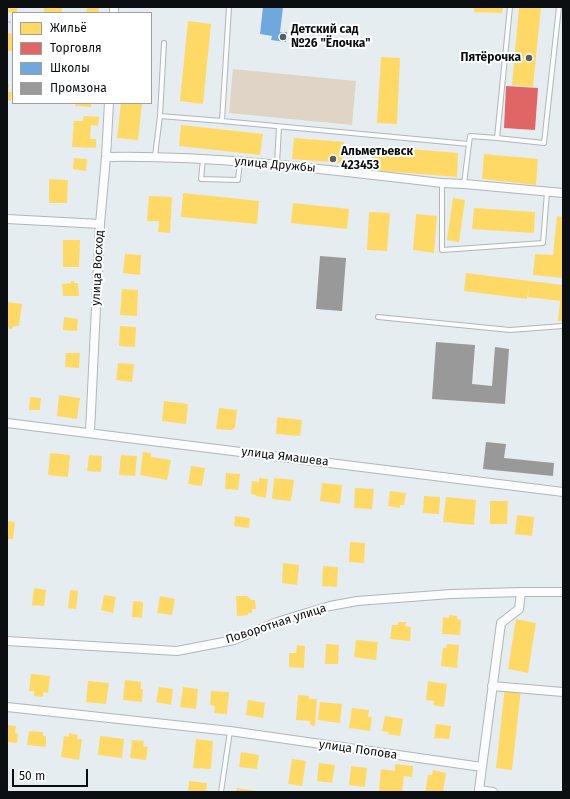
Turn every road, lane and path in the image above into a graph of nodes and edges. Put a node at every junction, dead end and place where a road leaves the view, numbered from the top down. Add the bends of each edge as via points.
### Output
1 (229, 7) edge
2 (510, 7) edge
3 (560, 7) edge
4 (164, 43) dead end
5 (109, 104) edge
6 (160, 116) junction
7 (222, 121) junction
8 (279, 127) junction
9 (497, 138) junction
10 (469, 144) junction
11 (155, 156) junction
12 (106, 157) junction
13 (203, 159) junction
14 (240, 162) junction
15 (277, 164) junction
16 (442, 183) junction
17 (464, 184) junction
18 (547, 192) junction
19 (563, 193) edge
20 (7, 219) edge
21 (100, 224) junction
22 (378, 317) dead end
23 (563, 326) edge
24 (7, 423) edge
25 (90, 432) junction
26 (563, 492) edge
27 (521, 592) junction
28 (563, 592) edge
29 (7, 641) edge
30 (492, 686) junction
31 (563, 692) edge
32 (7, 707) edge
33 (230, 731) junction
34 (482, 768) junction
35 (221, 792) edge
36 (493, 792) edge

1 - 7 lane
2 - 9 lane
3 - 9 lane via 544,143
4 - 6 lane
5 - 12 street, улица Восход
6 - 7 lane
6 - 11 lane
7 - 8 lane
8 - 10 lane
8 - 15 lane
9 - 10 lane via 470,136
10 - 17 lane
11 - 12 street, улица Дружбы
11 - 13 street, улица Дружбы
12 - 21 street, улица Восход
13 - 14 street, улица Дружбы
13 - 14 lane via 201,178 238,180
14 - 15 street, улица Дружбы
15 - 16 street, улица Дружбы
16 - 17 street, улица Дружбы
16 - 18 lane via 442,250 543,243
17 - 18 street, улица Дружбы
18 - 19 street, улица Дружбы
20 - 21 street
21 - 25 street, улица Восход
22 - 23 lane via 510,330
24 - 25 street, улица Ямашева
25 - 26 street, улица Ямашева
27 - 28 street
27 - 29 street, Поворотная улица via 357,601 330,606 277,622 234,640 177,650
27 - 30 street via 519,609 501,623
30 - 31 street
30 - 34 street
32 - 33 street, улица Попова
33 - 34 street, улица Попова
33 - 35 lane
34 - 36 street via 479,790

